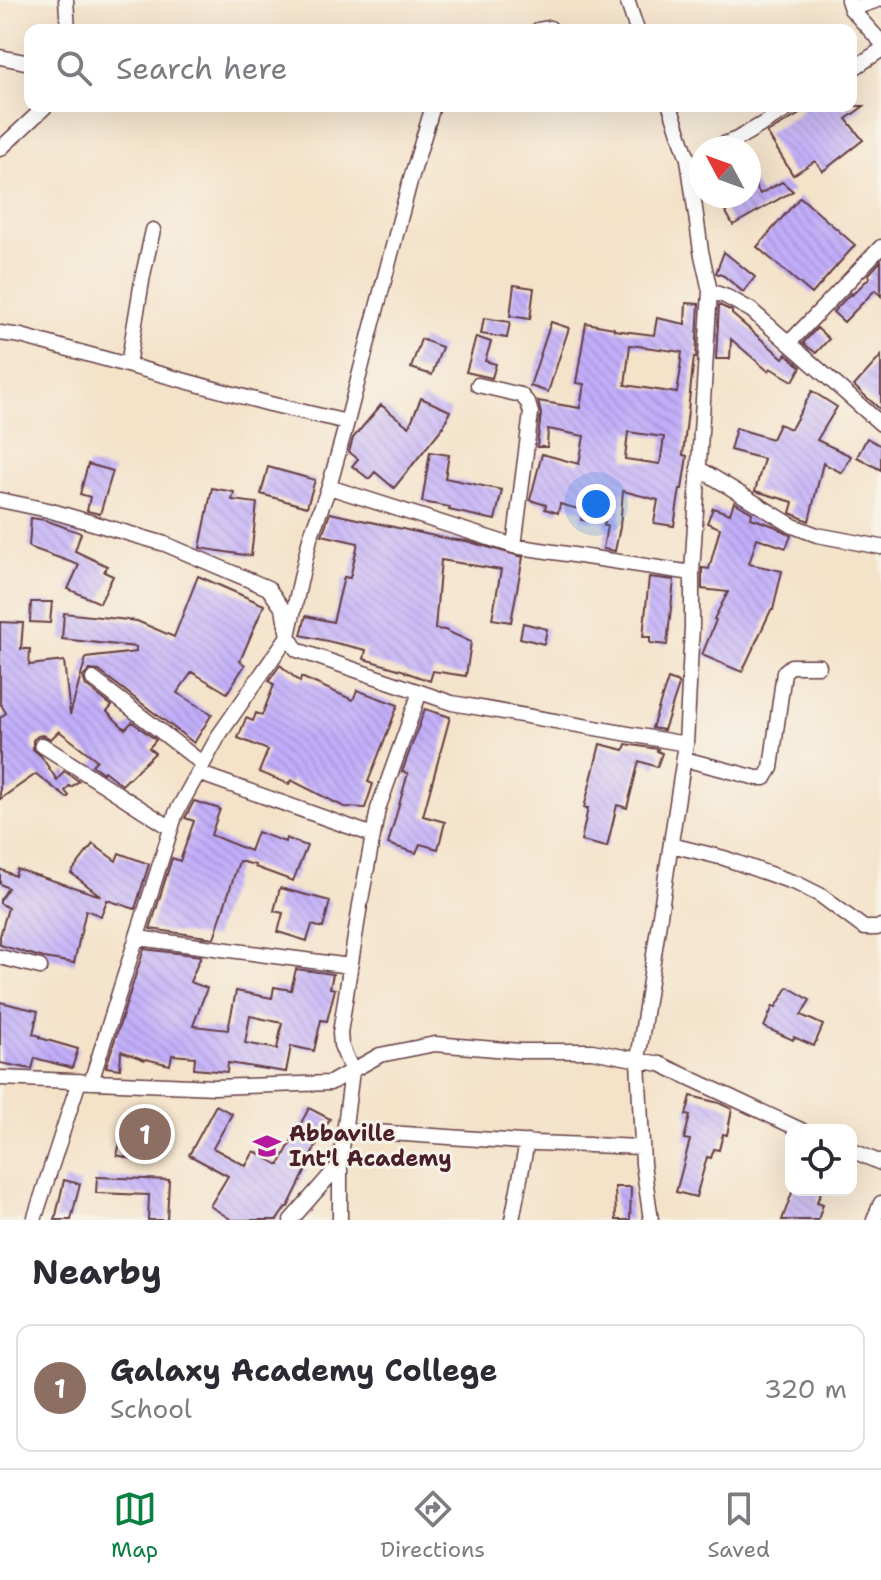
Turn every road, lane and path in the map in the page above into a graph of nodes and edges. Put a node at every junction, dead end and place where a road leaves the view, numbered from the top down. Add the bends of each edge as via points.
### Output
1 (66, 0) edge
2 (627, 0) edge
3 (878, 0) edge
4 (850, 4) edge
5 (68, 24) edge
6 (635, 24) edge
7 (881, 42) edge
8 (881, 50) edge
9 (0, 57) edge
10 (24, 62) edge
11 (857, 66) edge
12 (40, 112) edge
13 (431, 112) edge
14 (673, 112) edge
15 (783, 112) edge
16 (742, 136) edge
17 (689, 144) edge
18 (0, 149) edge
19 (698, 208) edge
20 (153, 230) dead end
21 (881, 247) edge
22 (710, 291) junction
23 (0, 333) edge
24 (789, 343) junction
25 (128, 365) junction
26 (478, 385) dead end
27 (347, 422) junction
28 (881, 424) edge
29 (698, 468) junction
30 (329, 487) junction
31 (0, 500) edge
32 (514, 546) junction
33 (881, 547) edge
34 (692, 573) junction
35 (288, 636) junction
36 (819, 666) dead end
37 (93, 679) dead end
38 (420, 692) junction
39 (42, 745) dead end
40 (685, 751) junction
41 (201, 768) junction
42 (171, 828) junction
43 (373, 835) junction
44 (671, 845) junction
45 (881, 926) edge
46 (138, 938) junction
47 (0, 957) edge
48 (350, 966) junction
49 (40, 967) dead end
50 (638, 1060) junction
51 (352, 1071) junction
52 (0, 1078) edge
53 (85, 1081) junction
54 (788, 1124) edge
55 (345, 1130) junction
56 (527, 1142) junction
57 (642, 1147) junction
58 (857, 1153) edge
59 (881, 1163) edge
60 (340, 1164) junction
61 (881, 1203) edge
62 (34, 1220) edge
63 (291, 1220) edge
64 (340, 1220) edge
65 (512, 1220) edge
66 (651, 1220) edge
67 (874, 1220) edge

1 - 5 street
2 - 6 street
3 - 4 street
4 - 7 street
8 - 11 street
9 - 10 street
12 - 18 street
13 - 27 street
14 - 17 street
15 - 16 street
19 - 22 street
20 - 25 street
21 - 24 street
22 - 24 street via 751,310
22 - 29 street
23 - 25 street
24 - 28 street
25 - 27 street
26 - 32 street via 521,395 531,413
27 - 30 street
29 - 33 street via 793,526
29 - 34 street
30 - 32 street
30 - 35 street via 310,538
31 - 35 street via 165,544 268,588 283,609
32 - 34 street
34 - 40 street
35 - 38 street via 297,650
35 - 41 street
36 - 40 street via 791,666 784,672 771,768 765,778
37 - 41 street
38 - 40 street
38 - 43 street
39 - 42 street
40 - 44 street
41 - 42 street
41 - 43 street
42 - 46 street
43 - 48 street
44 - 45 street via 798,884 864,928
44 - 50 street
46 - 48 street
46 - 53 street
47 - 49 street
48 - 51 street via 340,1033
50 - 51 street via 592,1051 435,1044 380,1055
50 - 54 street via 660,1064
50 - 57 street
51 - 53 street via 330,1083 215,1087
51 - 55 street
52 - 53 street
53 - 62 street
55 - 56 street
55 - 60 street
56 - 57 street
56 - 65 street
57 - 66 street
58 - 59 street
60 - 63 street
60 - 64 street
61 - 67 street

